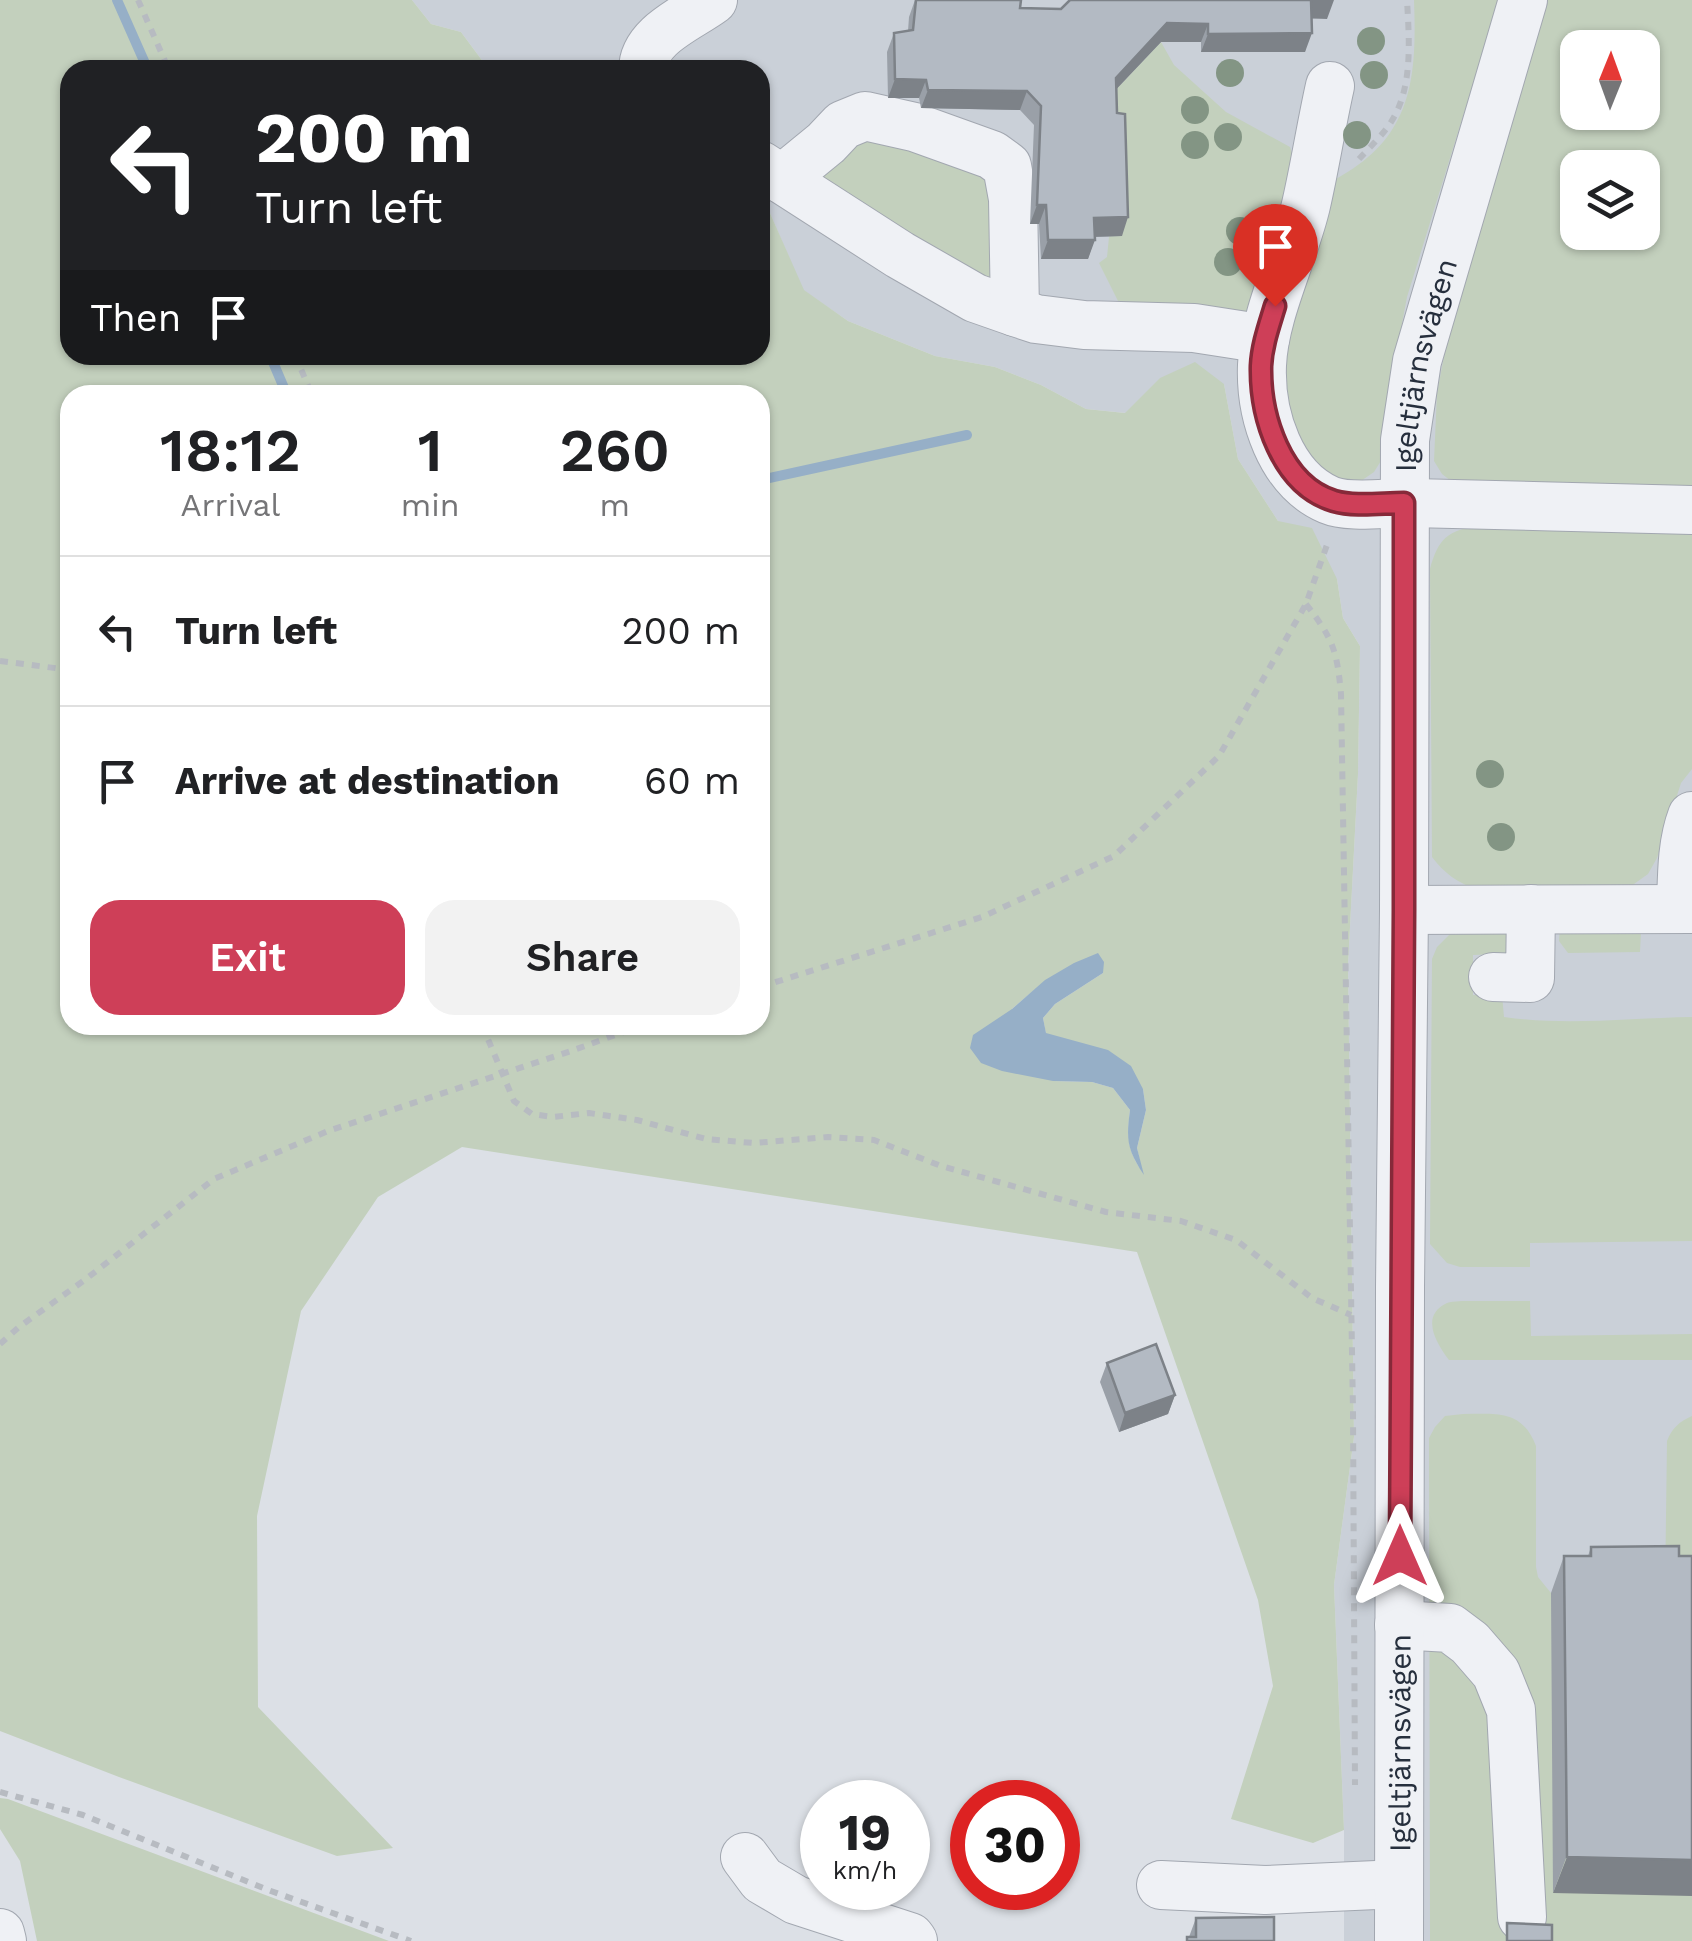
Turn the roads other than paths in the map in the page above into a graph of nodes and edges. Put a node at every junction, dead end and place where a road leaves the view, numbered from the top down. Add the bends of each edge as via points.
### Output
1 (713, 0) edge
2 (1523, 0) edge
3 (644, 60) edge
4 (1330, 86) dead end
5 (771, 172) edge
6 (1014, 312) junction
7 (1264, 340) junction
8 (1404, 503) junction
9 (1692, 510) edge
10 (1692, 816) edge
11 (1532, 909) junction
12 (1686, 909) edge
13 (1404, 910) junction
14 (1493, 977) dead end
15 (1400, 1624) junction
16 (745, 1858) dead end
17 (1161, 1884) dead end
18 (1399, 1884) junction
19 (1522, 1917) dead end
20 (0, 1933) edge
21 (2, 1941) edge
22 (913, 1941) edge
23 (1399, 1941) edge

1 - 3 street via 655,40
2 - 8 street, Igeltjärnsvägen via 1416,361
4 - 7 street via 1306,206
5 - 6 street via 975,298
5 - 6 street via 865,116 992,155 1007,166 1014,199
6 - 7 street
7 - 8 street via 1261,368 1274,440 1303,484 1344,504
8 - 9 street
8 - 13 street, Igeltjärnsvägen
10 - 12 street via 1682,866
11 - 12 street
11 - 13 street
11 - 14 street via 1530,978
13 - 15 street, Igeltjärnsvägen
15 - 18 street, Igeltjärnsvägen
15 - 19 street via 1450,1628 1496,1673 1511,1710
16 - 22 street via 762,1880 796,1900
17 - 18 street via 1265,1890
18 - 23 street, Igeltjärnsvägen
20 - 21 street

